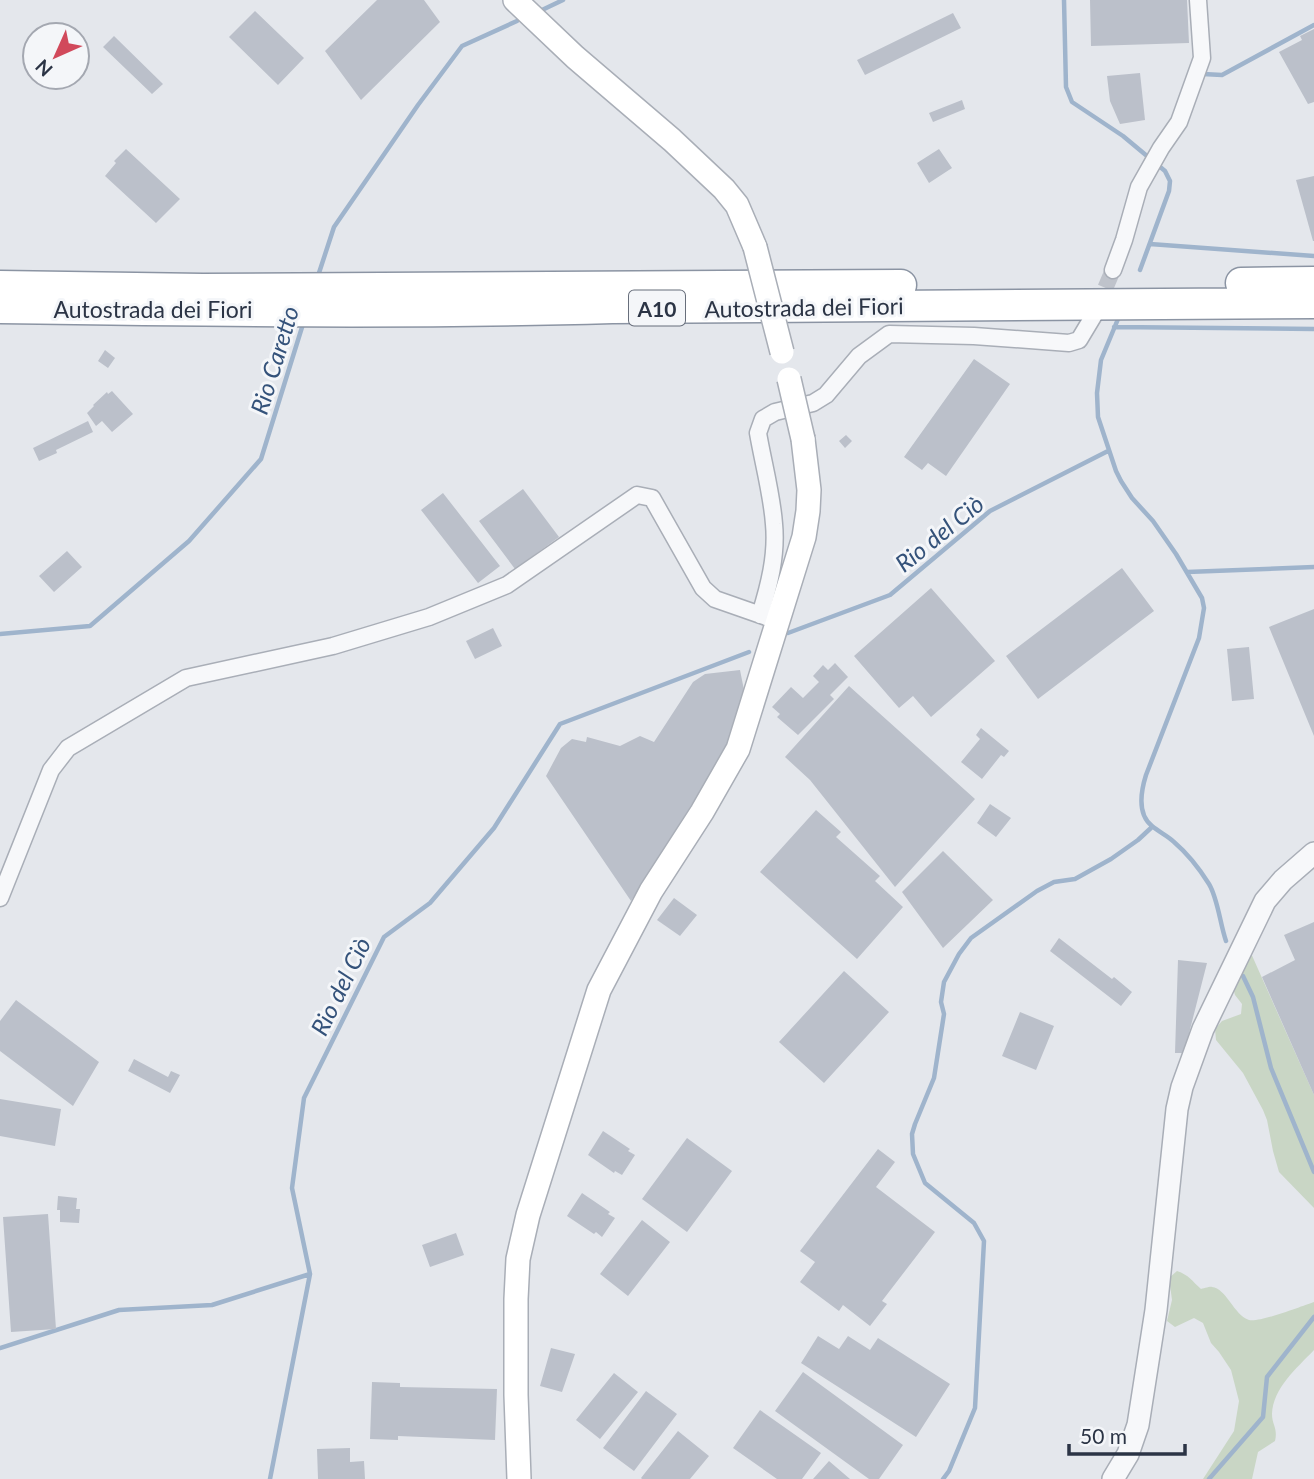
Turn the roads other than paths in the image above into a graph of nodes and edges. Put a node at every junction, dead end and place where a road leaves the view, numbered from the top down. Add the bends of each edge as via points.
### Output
1 (515, 0) edge
2 (1198, 0) edge
3 (1113, 270) tunnel mouth
4 (1314, 282) edge
5 (0, 286) edge
6 (1314, 303) edge
7 (0, 308) edge
8 (1094, 315) tunnel mouth
9 (769, 618) junction
10 (1314, 853) edge
11 (0, 898) edge
12 (519, 1479) edge
13 (1113, 1479) edge

1 - 9 main road, bridge via 724,189 737,205 755,247 803,439 809,490 804,537
2 - 3 street via 1202,58 1179,122 1139,187
4 - 5 highway, Autostrada dei Fiori / A10 via 203,289
6 - 7 highway, Autostrada dei Fiori / A10 via 508,311
8 - 9 street via 1079,340 1069,343 889,334 859,356 826,395 763,419 758,433 774,524
9 - 11 street via 715,599 703,588 652,498 638,495 507,585 429,617 345,642 186,678 68,748 51,770
9 - 12 main road via 738,749 651,891 599,990 536,1188 518,1259
10 - 13 street via 1265,901 1203,1029 1182,1087 1138,1425

